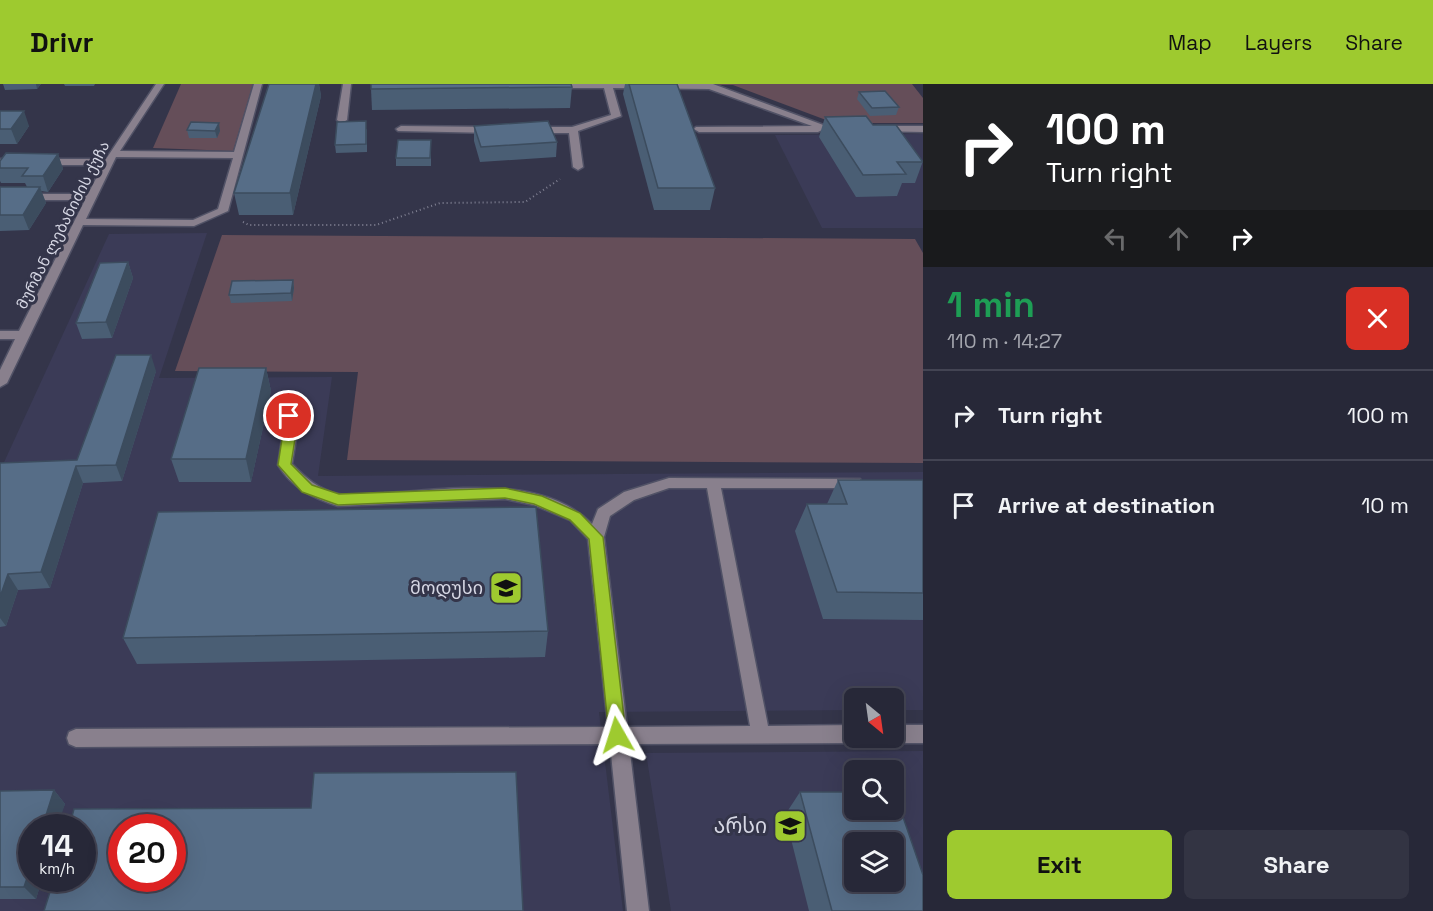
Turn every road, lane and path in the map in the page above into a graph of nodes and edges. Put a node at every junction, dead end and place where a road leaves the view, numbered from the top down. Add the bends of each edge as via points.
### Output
1 (160, 84) edge
2 (258, 84) edge
3 (346, 84) edge
4 (540, 85) edge
5 (608, 85) edge
6 (342, 120) edge
7 (401, 129) dead end
8 (699, 129) dead end
9 (829, 129) junction
10 (841, 129) edge
11 (864, 129) edge
12 (923, 129) edge
13 (504, 130) edge
14 (527, 130) edge
15 (573, 130) junction
16 (238, 155) junction
17 (112, 158) junction
18 (0, 162) edge
19 (578, 167) joint
20 (0, 197) edge
21 (92, 197) junction
22 (223, 211) junction
23 (79, 222) junction
24 (0, 335) edge
25 (24, 335) junction
26 (0, 383) edge
27 (289, 416) dead end
28 (713, 483) junction
29 (876, 483) edge
30 (596, 537) junction
31 (844, 734) edge
32 (904, 734) edge
33 (923, 734) edge
34 (617, 735) junction
35 (761, 735) junction
36 (76, 738) dead end
37 (638, 911) edge

1 - 17 street, მურმან ლებანიძის ქუჩა
2 - 16 street
3 - 6 street
4 - 5 street
5 - 9 street via 710,86
5 - 15 street via 616,116
7 - 13 street
8 - 9 street
9 - 10 street
11 - 12 street
14 - 15 street
15 - 19 street
16 - 17 street
16 - 22 street
17 - 18 street
17 - 21 street, მურმან ლებანიძის ქუჩა
19 - 22 path via 525,202 440,202 376,225 249,225
20 - 21 street
21 - 23 street, მურმან ლებანიძის ქუჩა
22 - 23 street via 194,223
23 - 25 street, მურმან ლებანიძის ქუჩა
24 - 25 street
25 - 26 street, მურმან ლებანიძის ქუჩა
27 - 30 street via 285,465 307,488 338,500 505,493 537,500 575,516
28 - 29 street
28 - 30 street via 669,483 629,496 603,513
28 - 35 street
30 - 34 street
31 - 35 street
32 - 33 street
34 - 35 street
34 - 36 street
34 - 37 street

